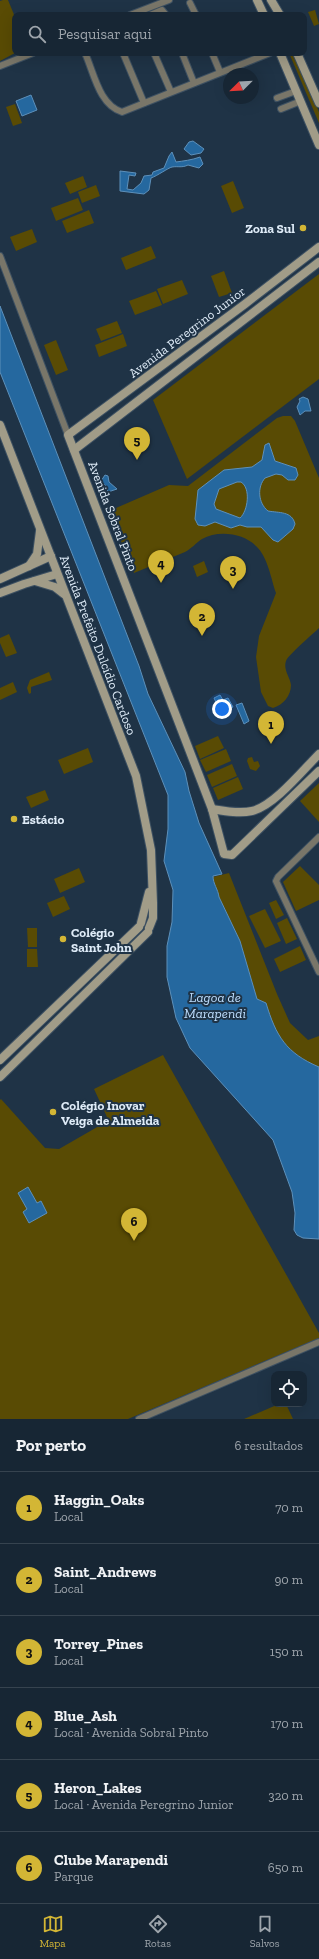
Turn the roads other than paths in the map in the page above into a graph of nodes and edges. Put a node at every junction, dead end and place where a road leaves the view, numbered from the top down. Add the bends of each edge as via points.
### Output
1 (169, 0) edge
2 (257, 0) edge
3 (262, 0) edge
4 (271, 0) edge
5 (275, 0) edge
6 (190, 3) dead end
7 (138, 12) edge
8 (194, 12) edge
9 (263, 12) edge
10 (264, 12) edge
11 (279, 12) edge
12 (280, 12) edge
13 (25, 56) edge
14 (86, 56) edge
15 (124, 56) edge
16 (155, 56) edge
17 (183, 56) edge
18 (213, 56) edge
19 (262, 56) edge
20 (281, 56) edge
21 (298, 56) edge
22 (0, 66) edge
23 (220, 72) junction
24 (194, 83) junction
25 (296, 91) junction
26 (171, 92) junction
27 (277, 98) dead end
28 (301, 101) junction
29 (144, 103) junction
30 (319, 103) edge
31 (281, 109) dead end
32 (319, 145) edge
33 (319, 247) edge
34 (0, 256) edge
35 (319, 262) edge
36 (190, 346) junction
37 (198, 357) junction
38 (121, 396) junction
39 (129, 408) junction
40 (0, 425) edge
41 (68, 435) junction
42 (74, 450) junction
43 (40, 528) junction
44 (51, 556) junction
45 (28, 567) junction
46 (57, 574) junction
47 (0, 579) edge
48 (32, 581) junction
49 (3, 592) edge
50 (66, 596) junction
51 (319, 754) edge
52 (319, 771) edge
53 (276, 796) junction
54 (284, 806) junction
55 (212, 810) junction
56 (319, 837) edge
57 (151, 879) junction
58 (140, 925) junction
59 (149, 930) junction
60 (319, 972) edge
61 (85, 978) junction
62 (94, 986) junction
63 (49, 1013) junction
64 (57, 1021) junction
65 (0, 1060) edge
66 (0, 1077) edge
67 (319, 1342) edge
68 (139, 1419) edge

1 - 7 street
2 - 9 street
3 - 10 street
4 - 11 street
5 - 12 street
6 - 8 street
13 - 22 street
14 - 29 street via 106,102 113,109 122,112
15 - 29 street
16 - 26 street
17 - 24 street
18 - 23 street
19 - 23 street
20 - 25 street
21 - 30 street
23 - 24 street
24 - 26 street
25 - 27 street
25 - 28 street
26 - 29 street
28 - 31 street
28 - 32 street
33 - 36 street, Avenida Peregrino Junior
34 - 41 street, Avenida Sobral Pinto
35 - 37 street, Avenida Peregrino Junior
36 - 37 street
36 - 38 street, Avenida Peregrino Junior
37 - 39 street, Avenida Peregrino Junior
38 - 39 street
38 - 41 street, Avenida Peregrino Junior
39 - 42 street, Avenida Peregrino Junior
40 - 43 street, Avenida Prefeito Dulcídio Cardoso
41 - 42 street, Avenida Sobral Pinto
42 - 55 street, Avenida Sobral Pinto
43 - 44 street, Avenida Prefeito Dulcídio Cardoso
43 - 45 street via 37,554
44 - 45 street
44 - 46 street, Avenida Prefeito Dulcídio Cardoso
45 - 47 street
46 - 48 street
46 - 50 street, Avenida Prefeito Dulcídio Cardoso
47 - 49 street
48 - 49 street
48 - 50 street via 55,587
50 - 57 street, Avenida Prefeito Dulcídio Cardoso via 136,776 151,850
51 - 53 street
52 - 54 street
53 - 54 street
53 - 55 street via 254,811
54 - 55 street, Avenida Sobral Pinto via 232,855 224,854
56 - 60 street via 276,880
57 - 58 street
57 - 59 street via 153,918
58 - 59 street via 142,933
58 - 61 street
59 - 62 street
61 - 62 street via 91,978
61 - 63 street
62 - 64 street
63 - 64 street via 50,1020
63 - 65 street
64 - 66 street
67 - 68 street

